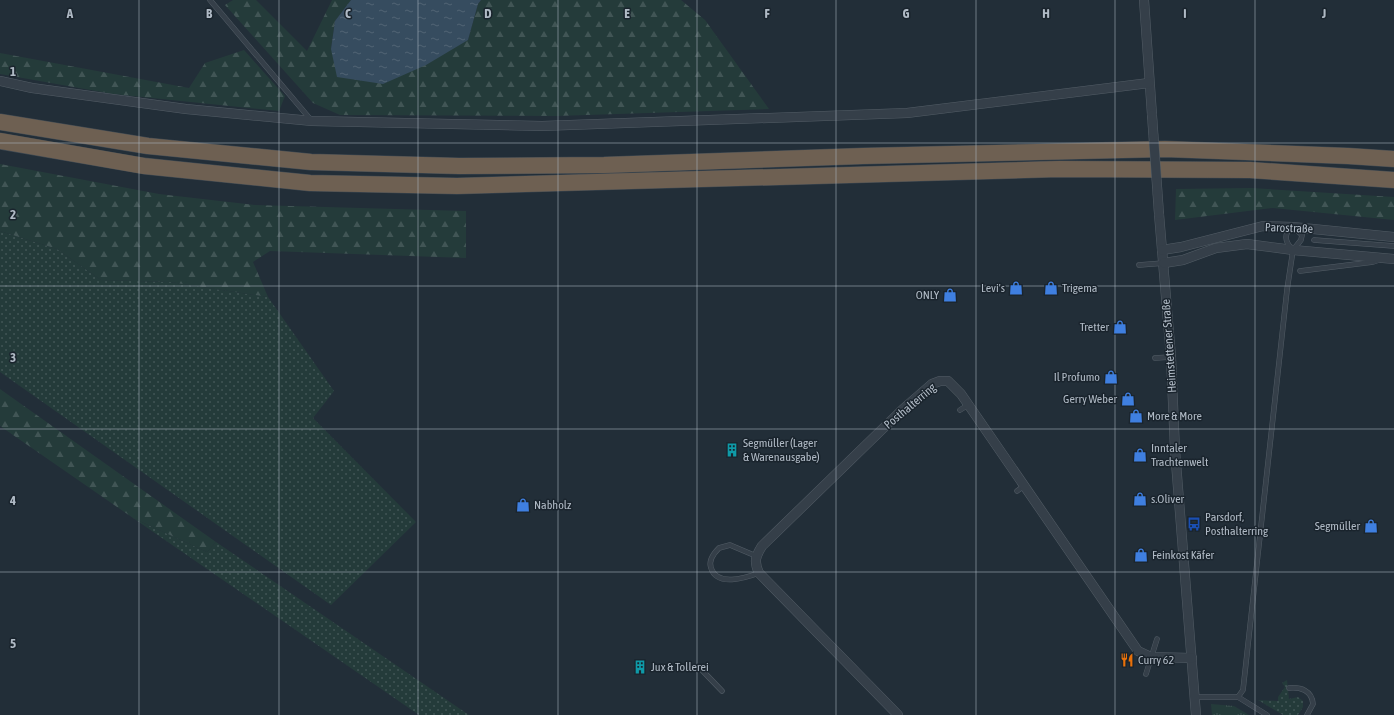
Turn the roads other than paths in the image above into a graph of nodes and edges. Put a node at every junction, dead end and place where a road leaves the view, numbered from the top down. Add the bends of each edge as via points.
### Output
1 (210, 0) edge
2 (1144, 0) edge
3 (0, 81) edge
4 (1149, 83) junction
5 (312, 121) junction
6 (0, 122) edge
7 (0, 141) edge
8 (1394, 159) edge
9 (1394, 180) edge
10 (1293, 227) junction
11 (1394, 237) edge
12 (1314, 240) dead end
13 (1394, 246) edge
14 (1162, 250) junction
15 (1293, 250) junction
16 (1383, 258) junction
17 (1394, 259) edge
18 (1164, 263) junction
19 (1139, 265) dead end
20 (1300, 271) dead end
21 (1171, 357) junction
22 (1155, 358) dead end
23 (968, 405) junction
24 (960, 410) dead end
25 (756, 556) junction
26 (759, 573) junction
27 (1157, 640) dead end
28 (1151, 657) junction
29 (1192, 658) junction
30 (699, 667) dead end
31 (1146, 674) dead end
32 (1289, 688) dead end
33 (722, 691) dead end
34 (1195, 697) junction
35 (1238, 697) junction
36 (898, 715) edge
37 (1196, 715) edge
38 (1267, 715) edge
39 (1307, 715) edge

1 - 5 lane
2 - 4 street, Heimstettener Straße
3 - 5 street via 32,88 186,109
4 - 5 street via 907,113 542,126
4 - 14 street, Heimstettener Straße, bridge
6 - 8 highway via 148,146 311,162 459,166 604,165 1165,149
7 - 9 highway via 144,166 310,183 457,186 1059,169 1250,170
10 - 11 street, Parostraße
10 - 14 street, Parostraße via 1263,226
10 - 15 lane via 1287,232 1286,237 1288,245
10 - 15 lane via 1302,235
12 - 13 lane
14 - 18 street, Heimstettener Straße
15 - 16 street, Parostraße
15 - 18 street, Parostraße via 1247,244 1230,245
15 - 35 lane via 1243,690
16 - 17 street, Parostraße
16 - 20 lane via 1374,262
18 - 19 lane
18 - 21 street, Heimstettener Straße
21 - 22 lane
21 - 29 street, Heimstettener Straße via 1175,450
23 - 24 lane
23 - 25 street, Posthalterring via 948,381 932,384 863,447 762,546
23 - 28 street, Posthalterring via 1021,488 1138,651
25 - 26 street via 755,563
25 - 26 lane via 730,545 718,548 711,558 710,567 722,579 738,579
26 - 36 street
27 - 28 lane
28 - 29 street
28 - 31 lane
29 - 34 street, Heimstettener Straße
30 - 33 lane
32 - 39 lane via 1299,687 1310,694 1313,704
34 - 35 lane
34 - 37 street, Heimstettener Straße
35 - 38 lane

